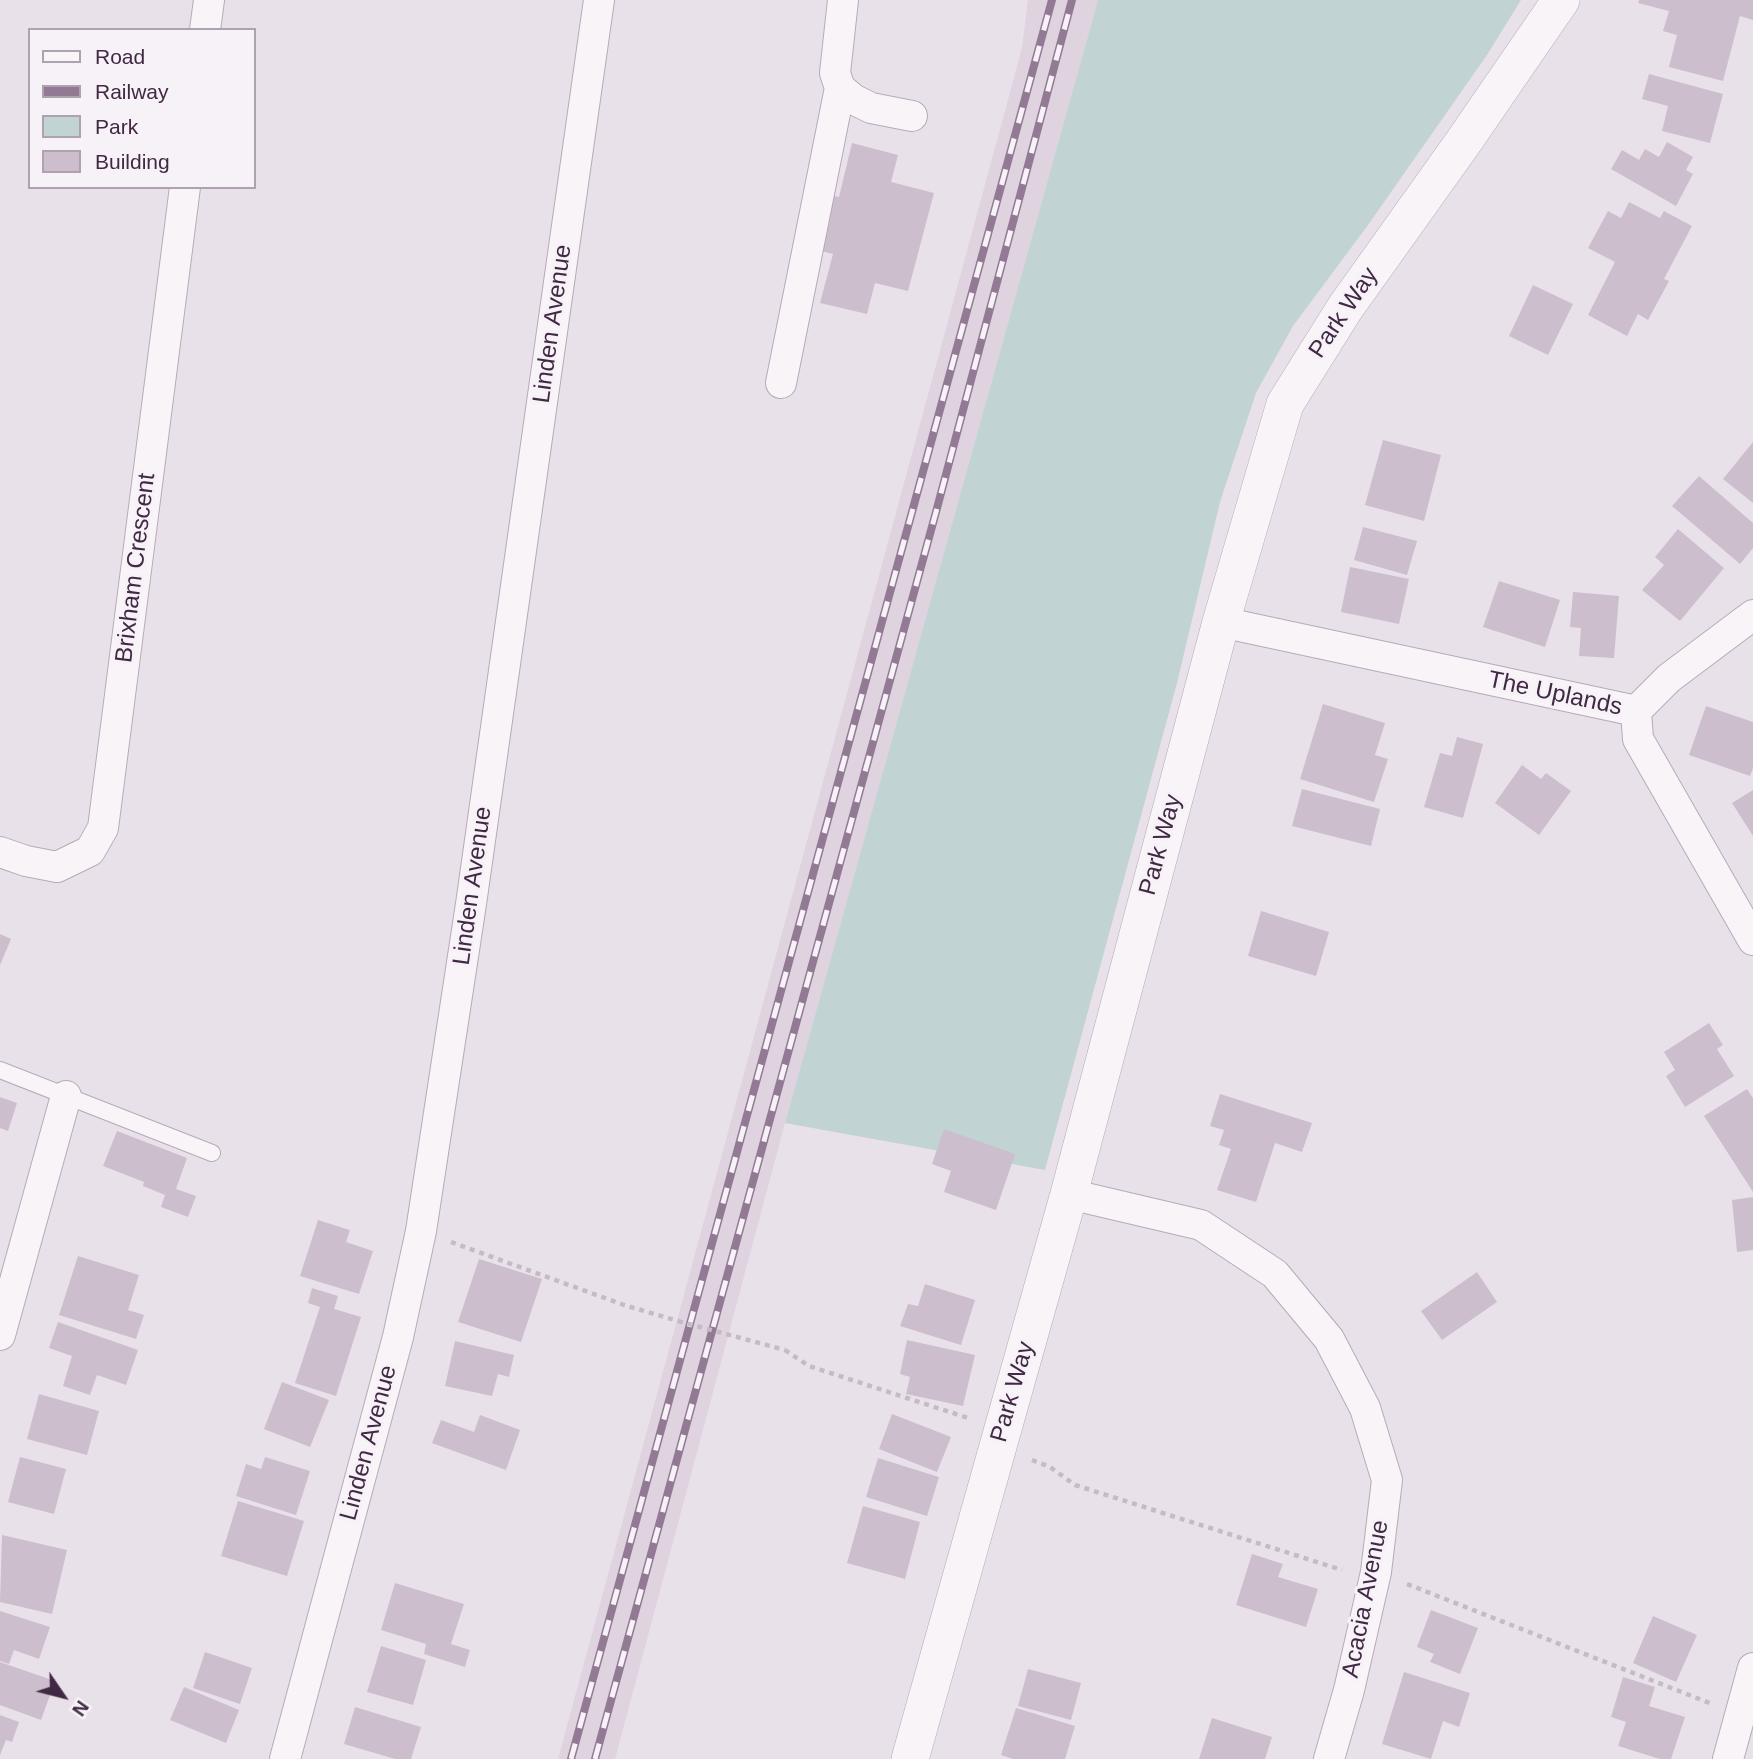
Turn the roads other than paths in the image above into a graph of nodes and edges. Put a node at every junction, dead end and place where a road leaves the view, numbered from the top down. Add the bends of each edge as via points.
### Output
1 (209, 0) edge
2 (599, 0) edge
3 (843, 0) edge
4 (1561, 0) edge
5 (205, 28) edge
6 (840, 88) junction
7 (912, 116) dead end
8 (185, 189) edge
9 (781, 383) dead end
10 (1753, 615) edge
11 (1221, 622) junction
12 (1636, 711) junction
13 (0, 852) edge
14 (1753, 940) edge
15 (0, 1070) edge
16 (65, 1096) junction
17 (212, 1153) dead end
18 (1069, 1194) junction
19 (0, 1335) edge
20 (1750, 1677) edge
21 (285, 1759) edge
22 (911, 1759) edge
23 (1329, 1759) edge
24 (1728, 1759) edge

1 - 5 street
2 - 21 street, Linden Avenue via 421,1231 398,1337
3 - 6 street via 835,73
4 - 11 street, Park Way via 1345,308 1285,404
6 - 7 street via 871,108
6 - 9 street
8 - 13 street, Brixham Crescent via 103,828 90,851 57,867
10 - 12 street via 1669,678
11 - 12 street, The Uplands
11 - 18 street, Park Way
12 - 14 street, The Uplands via 1638,739
15 - 16 lane
16 - 17 lane
16 - 19 street
18 - 22 street, Park Way
18 - 23 street, Acacia Avenue via 1201,1225 1275,1274 1329,1339 1365,1408 1387,1480 1375,1576
20 - 24 street

